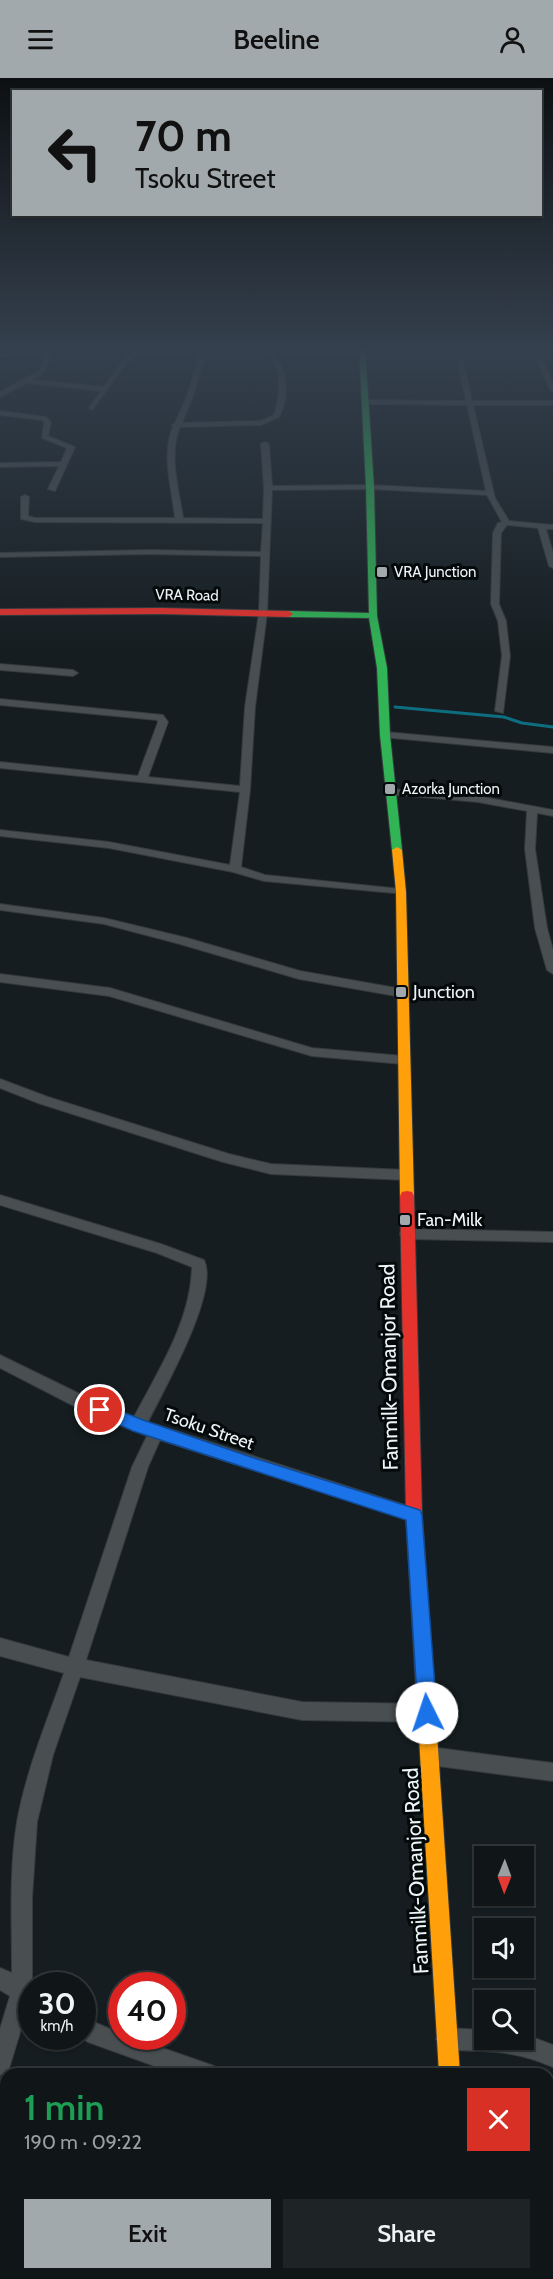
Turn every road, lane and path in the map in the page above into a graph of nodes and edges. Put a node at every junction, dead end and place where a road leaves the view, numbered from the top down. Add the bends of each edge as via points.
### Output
1 (69, 450) edge
2 (172, 450) edge
3 (265, 450) edge
4 (368, 450) edge
5 (480, 450) edge
6 (61, 464) junction
7 (0, 465) edge
8 (370, 487) junction
9 (268, 488) junction
10 (52, 489) dead end
11 (490, 493) junction
12 (25, 497) dead end
13 (179, 521) junction
14 (266, 521) junction
15 (506, 523) junction
16 (541, 526) junction
17 (553, 527) edge
18 (263, 554) junction
19 (0, 555) edge
20 (553, 566) edge
21 (0, 612) edge
22 (263, 613) junction
23 (373, 616) junction
24 (0, 667) edge
25 (73, 673) dead end
26 (0, 702) edge
27 (500, 711) dead end
28 (385, 735) junction
29 (553, 750) edge
30 (0, 765) edge
31 (142, 780) junction
32 (245, 790) junction
33 (392, 792) junction
34 (532, 808) junction
35 (553, 813) edge
36 (0, 833) edge
37 (235, 869) junction
38 (401, 892) junction
39 (0, 907) edge
40 (553, 970) edge
41 (0, 978) edge
42 (402, 993) junction
43 (403, 1060) junction
44 (0, 1083) edge
45 (406, 1175) junction
46 (0, 1200) edge
47 (407, 1234) junction
48 (553, 1237) edge
49 (0, 1361) edge
50 (138, 1426) junction
51 (156, 1432) junction
52 (414, 1515) junction
53 (0, 1647) edge
54 (75, 1666) junction
55 (427, 1713) junction
56 (430, 1756) junction
57 (553, 1772) edge
58 (26, 1972) edge
59 (0, 1978) edge
60 (18, 1989) edge
61 (18, 2017) edge
62 (96, 2035) edge
63 (447, 2039) junction
64 (553, 2056) edge
65 (0, 2064) edge
66 (189, 2068) edge
67 (449, 2068) edge

1 - 6 street
2 - 13 street
3 - 9 street
4 - 8 street, Fanmilk-Omanjor Road
5 - 11 street
6 - 7 street
6 - 10 street
8 - 9 street
8 - 11 street
8 - 23 street, Fanmilk-Omanjor Road
9 - 14 street
11 - 15 street
12 - 13 street via 24,517 35,520
13 - 14 street
14 - 18 street
15 - 16 street
15 - 27 street via 499,528 495,571 495,604 502,621 506,656
16 - 17 street
16 - 20 street
18 - 19 street
18 - 22 street
21 - 22 street, VRA Road
22 - 23 street, VRA Road
22 - 32 street via 250,707
23 - 28 street, Fanmilk-Omanjor Road via 382,668
24 - 25 street
26 - 31 street via 160,717 163,722
28 - 29 street
28 - 33 street, Fanmilk-Omanjor Road
30 - 31 street
31 - 32 street
32 - 37 street
33 - 34 street
33 - 38 street, Fanmilk-Omanjor Road
34 - 35 street
34 - 40 street via 530,849 541,928
36 - 37 street via 98,843
37 - 38 street via 264,878
38 - 42 street, Fanmilk-Omanjor Road
39 - 42 street via 104,921 299,975
41 - 43 street via 111,992 312,1052
42 - 43 street, Fanmilk-Omanjor Road
43 - 45 street, Fanmilk-Omanjor Road
44 - 45 street via 228,1160 292,1170
45 - 47 street, Fanmilk-Omanjor Road
46 - 50 street via 199,1264 190,1316
47 - 48 street
47 - 52 street, Fanmilk-Omanjor Road
49 - 50 street, Tsoku Street
50 - 51 street, Tsoku Street
51 - 52 street, Tsoku Street
51 - 54 street via 140,1467
52 - 55 street, Fanmilk-Omanjor Road
53 - 54 street
54 - 55 street via 302,1711
54 - 58 street via 44,1755 27,1822 22,1898
55 - 56 street, Fanmilk-Omanjor Road
56 - 57 street
56 - 63 street, Fanmilk-Omanjor Road
59 - 60 street
61 - 65 street
62 - 66 street
63 - 64 street via 525,2044
63 - 67 street, Fanmilk-Omanjor Road

